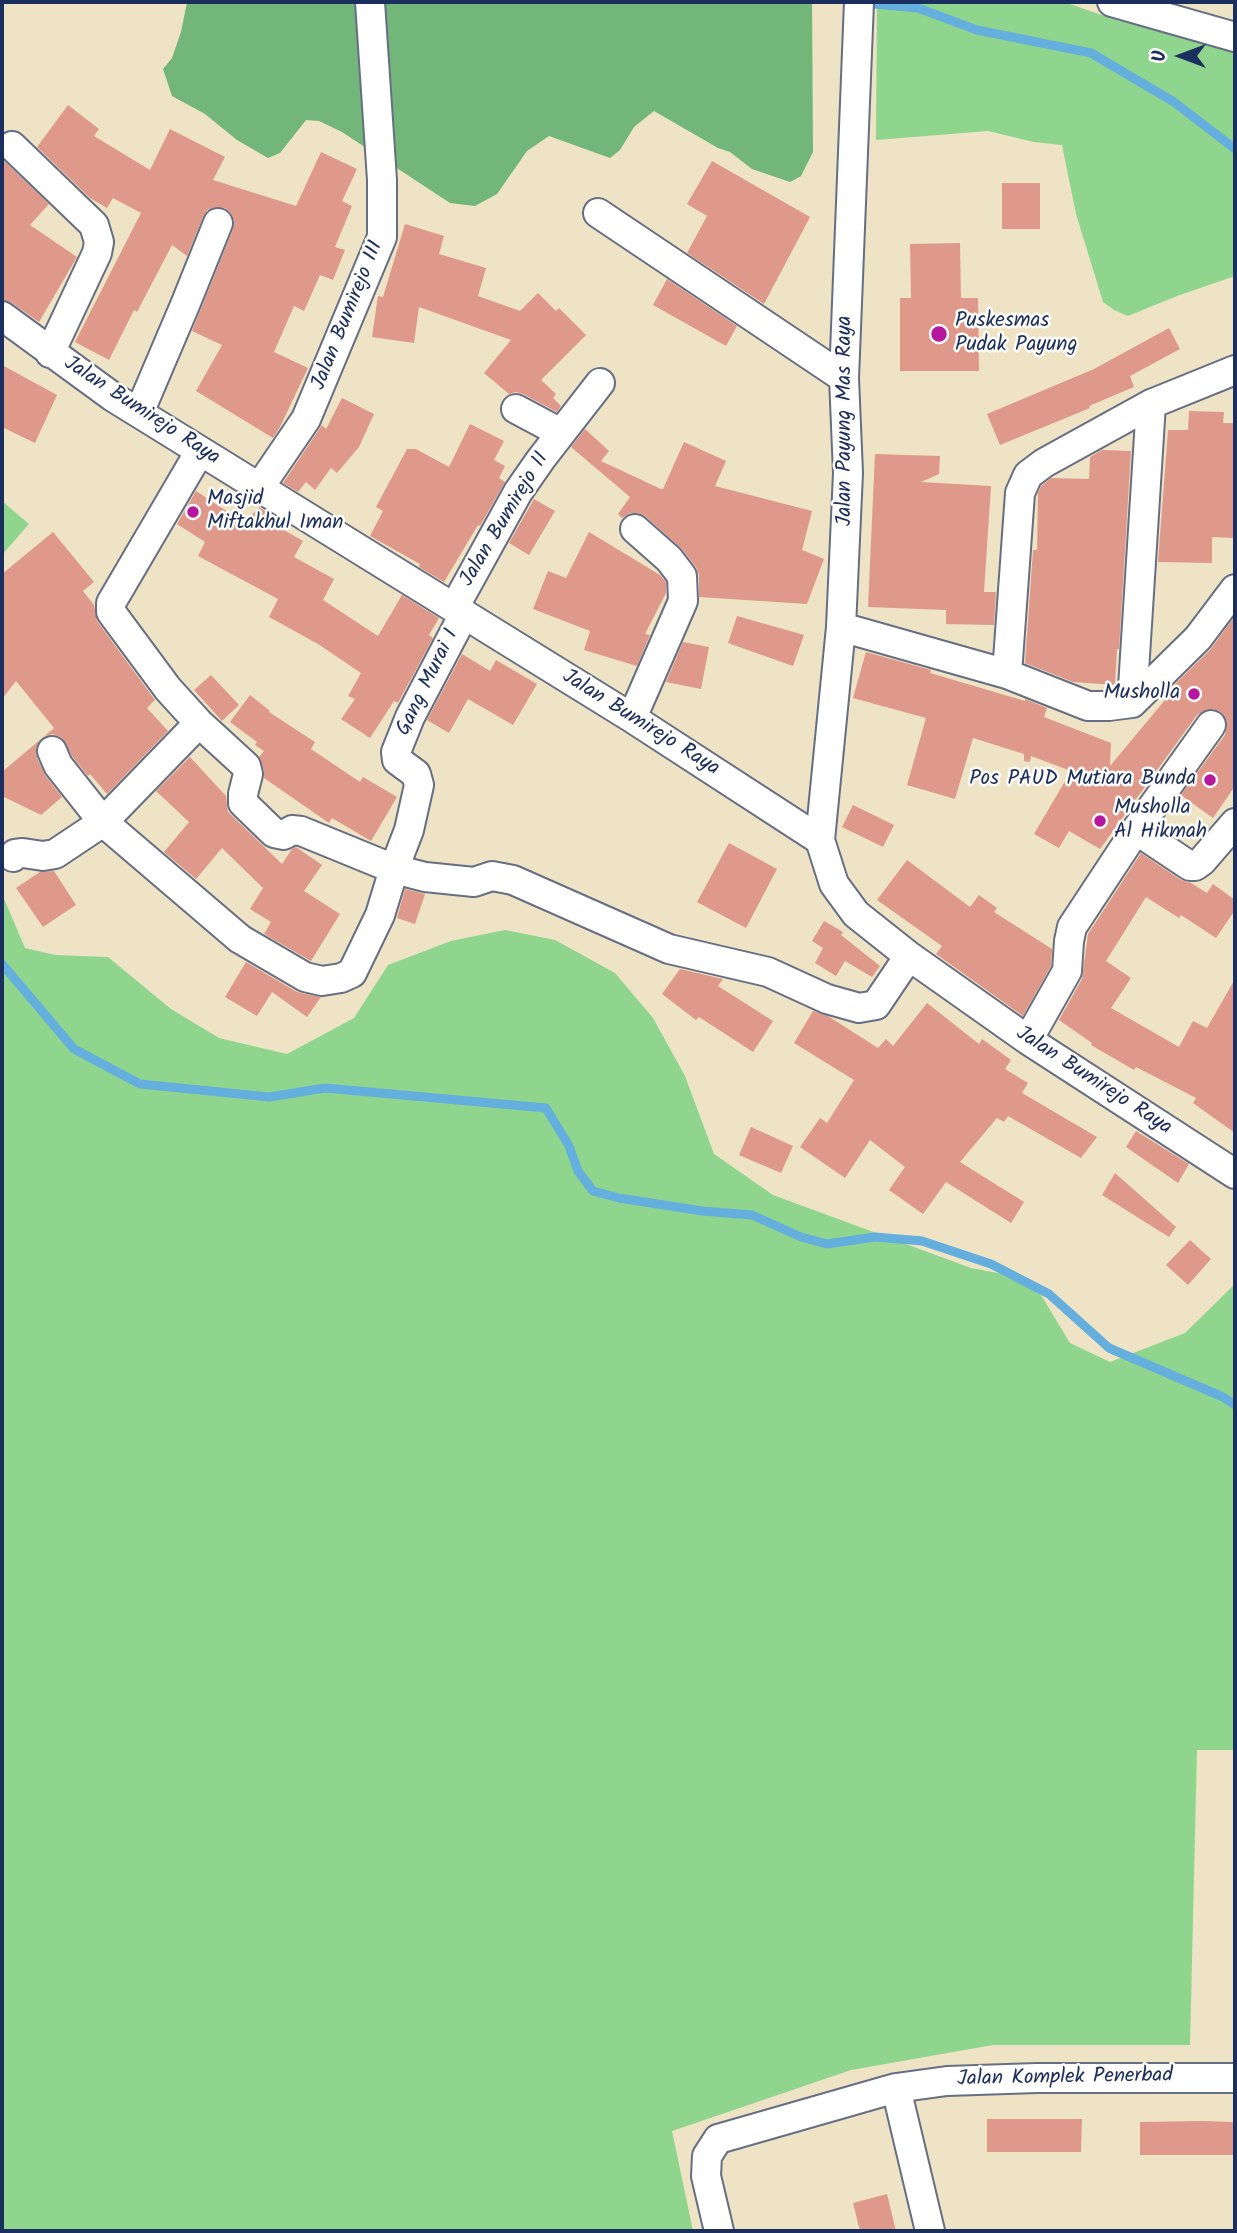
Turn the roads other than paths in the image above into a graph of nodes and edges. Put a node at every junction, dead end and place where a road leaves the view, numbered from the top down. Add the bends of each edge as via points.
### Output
1 (370, 2) edge
2 (859, 2) edge
3 (1128, 4) edge
4 (1235, 37) edge
5 (12, 146) dead end
6 (598, 213) dead end
7 (218, 223) dead end
8 (2, 316) edge
9 (50, 353) junction
10 (1235, 370) edge
11 (844, 378) junction
12 (600, 383) dead end
13 (1151, 404) junction
14 (516, 409) dead end
15 (139, 414) junction
16 (561, 433) junction
17 (200, 451) junction
18 (260, 488) junction
19 (635, 529) dead end
20 (1235, 589) edge
21 (459, 611) junction
22 (841, 627) junction
23 (1007, 674) junction
24 (1132, 703) junction
25 (632, 718) junction
26 (199, 723) junction
27 (1211, 725) dead end
28 (52, 751) dead end
29 (103, 822) junction
30 (1235, 823) edge
31 (1136, 830) junction
32 (820, 840) junction
33 (13, 856) dead end
34 (394, 869) junction
35 (909, 956) junction
36 (1028, 1040) junction
37 (1235, 1174) edge
38 (1235, 2078) edge
39 (896, 2088) junction
40 (719, 2231) edge
41 (930, 2231) edge

1 - 18 street, Jalan Bumirejo III via 383,237 306,419
2 - 11 street, Jalan Payung Mas Raya
3 - 4 street
5 - 9 street via 94,225 99,242
6 - 11 street
7 - 15 street
8 - 9 street, Jalan Bumirejo Raya
9 - 15 street, Jalan Bumirejo Raya
10 - 13 street
11 - 22 street, Jalan Payung Mas Raya via 848,473
12 - 16 street, Jalan Bumirejo II
13 - 23 street via 1028,475 1020,493
13 - 24 street
14 - 16 street, Jalan Bumirejo II
15 - 17 street, Jalan Bumirejo Raya
16 - 21 street, Jalan Bumirejo II via 518,492
17 - 18 street, Jalan Bumirejo Raya
17 - 26 street via 111,603 111,612
18 - 21 street, Jalan Bumirejo Raya
19 - 25 street via 682,576 683,601
20 - 24 street via 1198,638
21 - 25 street, Jalan Bumirejo Raya
21 - 34 street, Gang Murai I via 396,752 397,760 416,774 419,785
22 - 23 street
22 - 32 street, Jalan Payung Mas Raya
23 - 24 street via 1088,706
25 - 32 street, Jalan Bumirejo Raya
26 - 29 street
26 - 34 street via 246,766 243,803 274,832 301,831
27 - 31 street
28 - 29 street
29 - 33 street via 55,854
29 - 34 street via 240,939 305,977 322,981 352,973 380,915
30 - 31 street via 1195,866
31 - 36 street via 1072,927 1068,971
32 - 35 street, Jalan Bumirejo Raya via 834,884 856,914
34 - 35 street via 474,882 492,876 513,880 669,949 768,972 859,1008 876,1005
35 - 36 street, Jalan Bumirejo Raya
36 - 37 street, Jalan Bumirejo Raya
38 - 39 street, Jalan Komplek Penerbad via 998,2079
39 - 40 street, Jalan Komplek Penerbad via 718,2139 707,2156 706,2176
39 - 41 street

